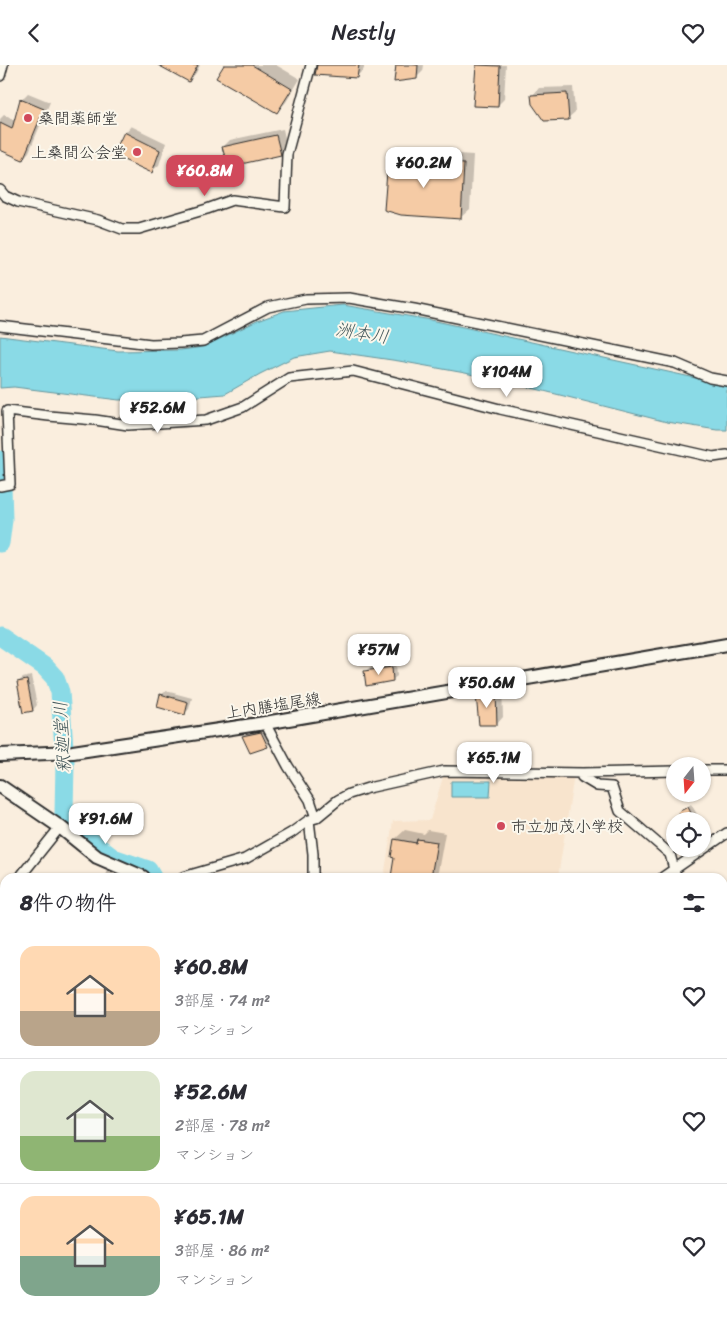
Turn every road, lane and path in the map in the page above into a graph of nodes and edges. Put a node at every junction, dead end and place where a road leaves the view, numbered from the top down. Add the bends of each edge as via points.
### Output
1 (3, 65) edge
2 (311, 65) edge
3 (0, 75) edge
4 (0, 190) edge
5 (0, 326) edge
6 (727, 381) edge
7 (727, 455) edge
8 (0, 486) edge
9 (727, 644) edge
10 (265, 723) junction
11 (0, 755) edge
12 (711, 770) edge
13 (727, 770) edge
14 (666, 771) edge
15 (583, 773) junction
16 (0, 786) edge
17 (312, 819) junction
18 (60, 827) junction
19 (727, 833) edge
20 (23, 873) edge
21 (134, 873) edge
22 (197, 873) edge
23 (313, 873) edge
24 (675, 873) edge
25 (676, 873) edge

1 - 3 street
2 - 4 street via 287,154 285,207 232,200 139,229 122,229 98,220 18,202
5 - 6 street via 151,344 180,343 203,341 268,307 306,299 349,298 675,363 710,378
7 - 8 street via 713,457 694,453 500,409 353,371 289,378 242,407 206,420 128,425 7,411 10,484
9 - 10 main road, 上内膳塩尾線
10 - 11 main road, 上内膳塩尾線 via 74,753
10 - 17 street via 310,800
12 - 13 street
14 - 15 street
15 - 17 street via 444,771 349,794
15 - 24 street via 582,777 597,786 612,787 620,811 670,853
16 - 18 main road
17 - 22 street via 245,859
17 - 23 street
18 - 20 street
18 - 21 main road via 97,857
19 - 25 street

